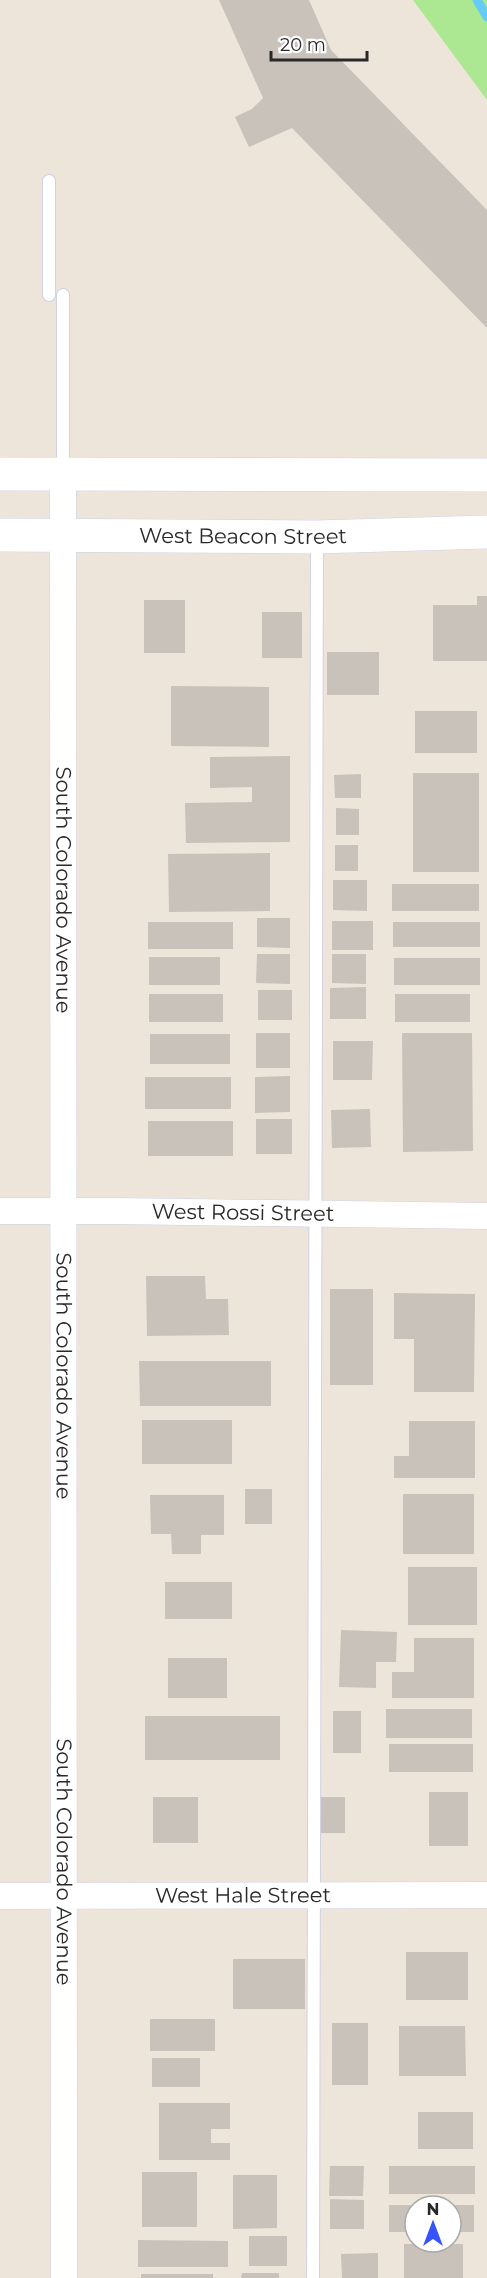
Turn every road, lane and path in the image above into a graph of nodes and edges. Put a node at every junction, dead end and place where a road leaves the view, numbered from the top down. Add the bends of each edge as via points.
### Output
1 (48, 181) dead end
2 (49, 295) dead end
3 (63, 295) dead end
4 (63, 473) junction
5 (0, 474) edge
6 (487, 475) edge
7 (487, 532) edge
8 (0, 535) edge
9 (63, 536) junction
10 (317, 537) junction
11 (64, 1210) junction
12 (0, 1211) edge
13 (315, 1213) junction
14 (487, 1216) edge
15 (314, 1895) junction
16 (487, 1895) edge
17 (0, 1896) edge
18 (64, 1896) junction
19 (64, 2278) edge
20 (313, 2278) edge

1 - 2 lane
3 - 4 lane
4 - 5 street
4 - 6 street
4 - 9 street, South Colorado Avenue
7 - 10 street, West Beacon Street
8 - 9 street, West Beacon Street
9 - 10 street, West Beacon Street
9 - 11 street, South Colorado Avenue
10 - 13 lane
11 - 12 street, West Rossi Street
11 - 13 street, West Rossi Street
11 - 18 street, South Colorado Avenue
13 - 14 street, West Rossi Street
13 - 15 lane
15 - 16 street, West Hale Street
15 - 18 street, West Hale Street
15 - 20 lane
17 - 18 street, West Hale Street
18 - 19 street, South Colorado Avenue

